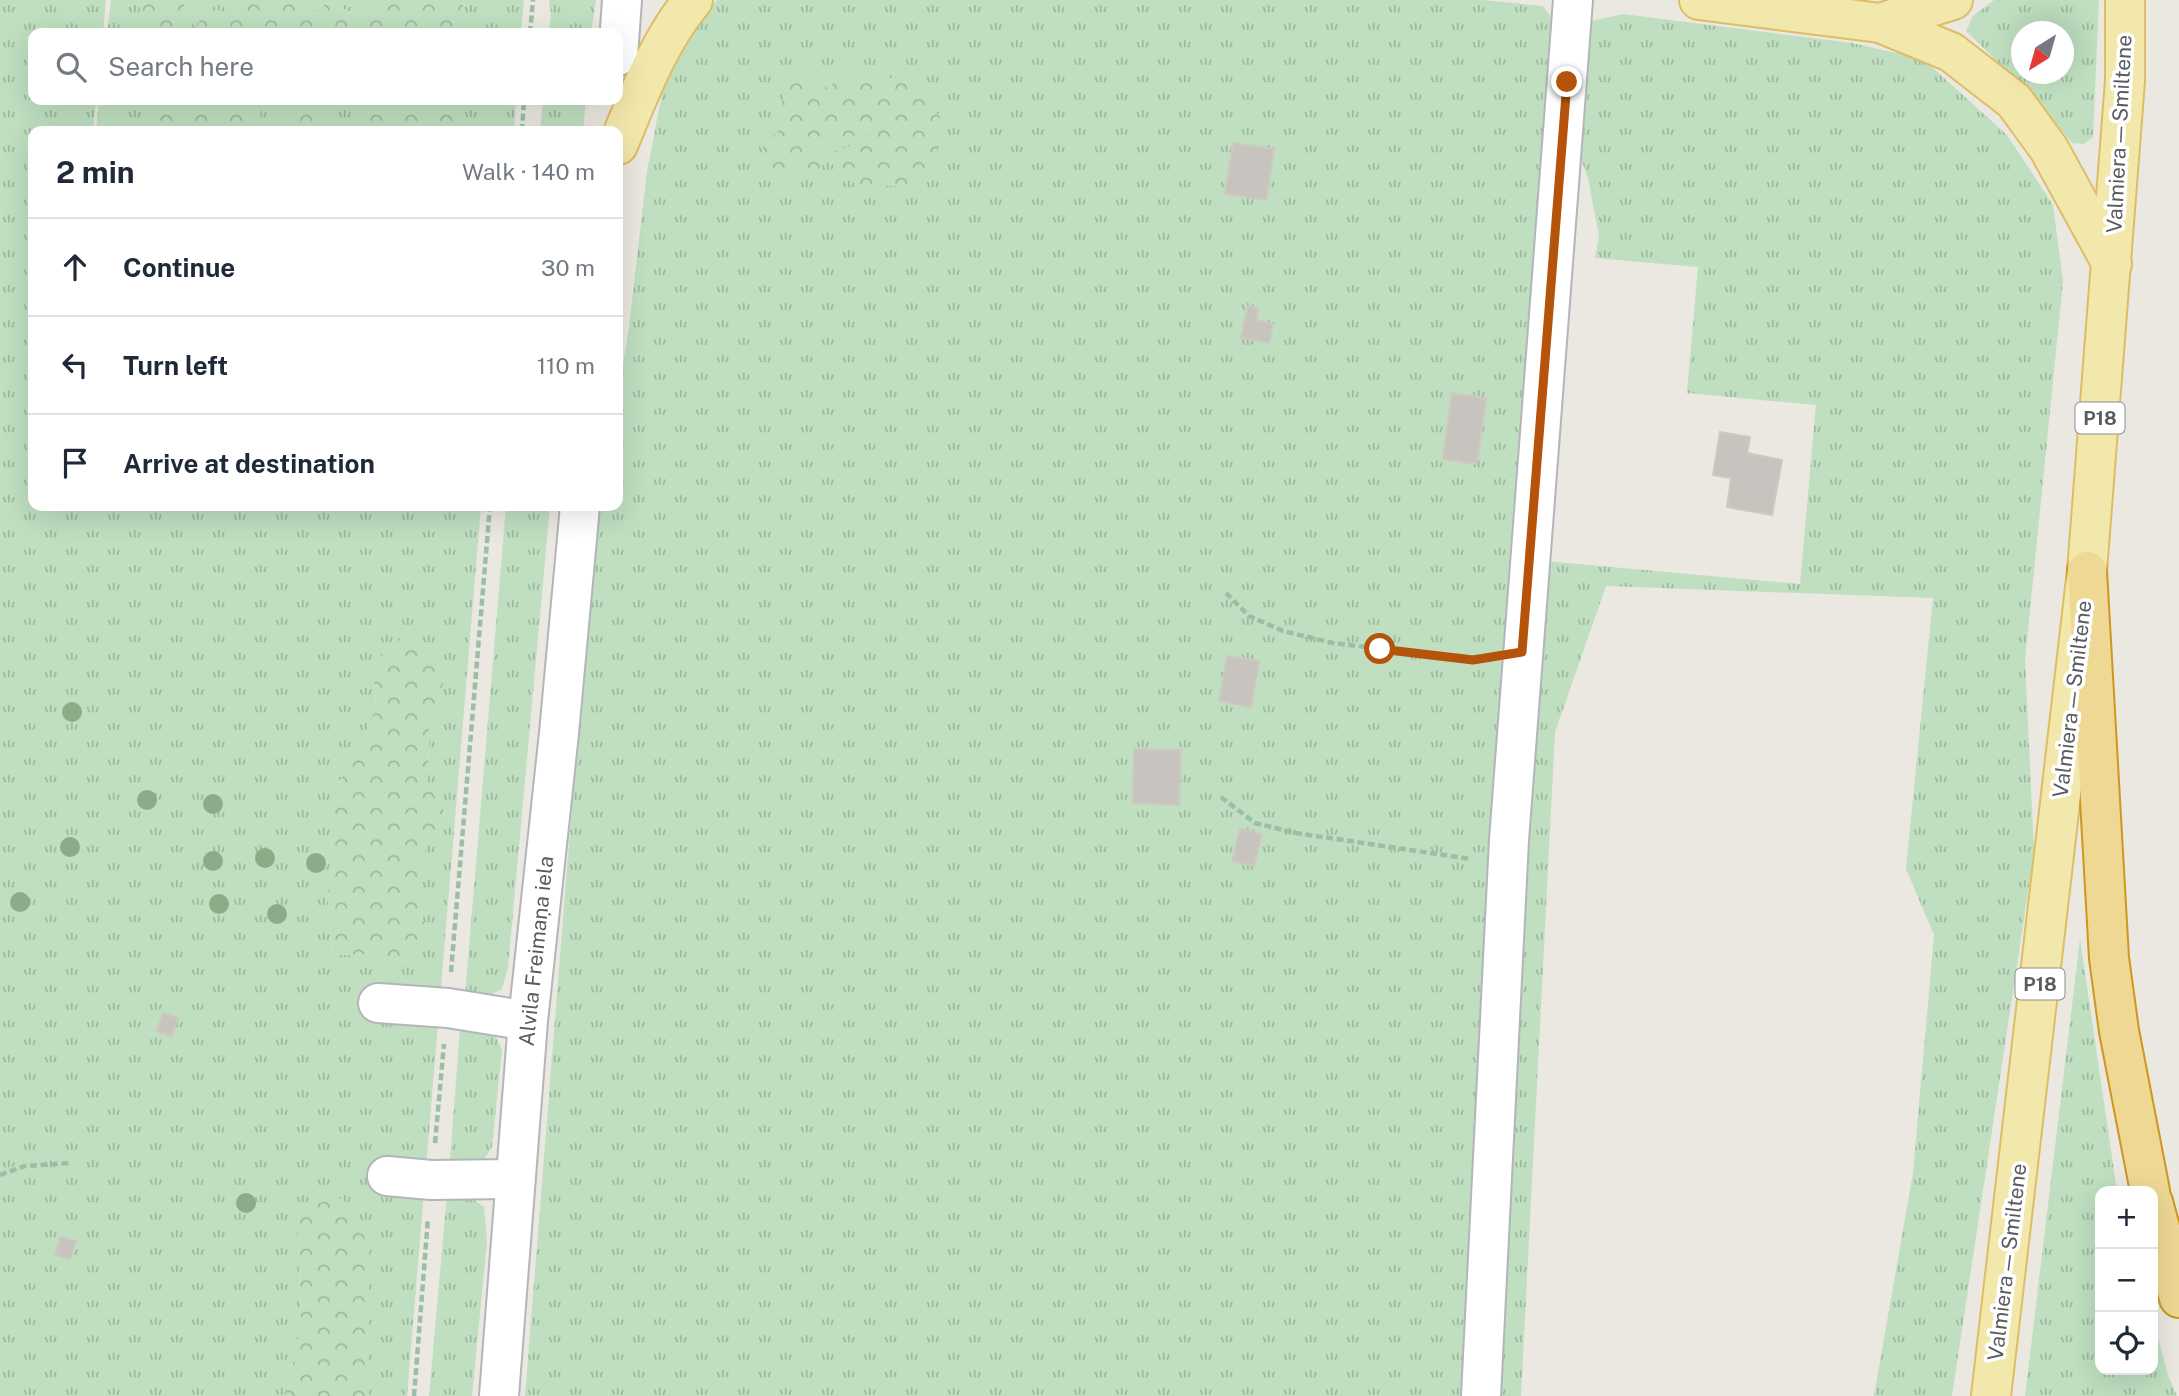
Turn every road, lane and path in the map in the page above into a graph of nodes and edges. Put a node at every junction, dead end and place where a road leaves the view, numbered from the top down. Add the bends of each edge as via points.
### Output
1 (533, 0) edge
2 (622, 0) edge
3 (693, 0) edge
4 (1573, 0) edge
5 (1699, 0) edge
6 (1953, 0) edge
7 (2125, 0) edge
8 (1880, 23) junction
9 (530, 28) edge
10 (620, 28) edge
11 (524, 105) edge
12 (614, 105) edge
13 (522, 126) edge
14 (611, 126) edge
15 (623, 133) edge
16 (2112, 264) junction
17 (490, 511) edge
18 (580, 511) edge
19 (2087, 571) junction
20 (1226, 593) dead end
21 (1522, 652) junction
22 (1221, 797) dead end
23 (1509, 840) junction
24 (378, 1003) dead end
25 (447, 1008) junction
26 (528, 1021) junction
27 (71, 1163) dead end
28 (0, 1175) edge
29 (387, 1176) dead end
30 (431, 1180) junction
31 (516, 1180) junction
32 (2149, 1186) edge
33 (2158, 1220) edge
34 (2179, 1298) edge
35 (414, 1396) edge
36 (499, 1396) edge
37 (1481, 1396) edge
38 (1991, 1396) edge

1 - 9 path
2 - 10 street
3 - 15 main road via 657,55
4 - 21 street
5 - 8 main road
6 - 8 main road
7 - 16 main road, Valmiera — Smiltene / P18 via 2125,81
8 - 16 main road via 1951,52 2014,101 2049,149
11 - 13 path
12 - 14 street
16 - 19 main road, Valmiera — Smiltene / P18
17 - 25 path
18 - 26 street, Alvila Freimaņa iela
19 - 32 highway via 2109,958
19 - 38 main road, Valmiera — Smiltene / P18
20 - 21 path via 1249,616 1283,631 1333,643 1473,660
21 - 23 street
22 - 23 path via 1255,823 1425,854 1472,859
23 - 37 street
24 - 25 street
25 - 26 street
25 - 30 path
26 - 31 street, Alvila Freimaņa iela
27 - 28 path via 25,1166
29 - 30 street
30 - 31 street
30 - 35 path
31 - 36 street, Alvila Freimaņa iela
33 - 34 highway

